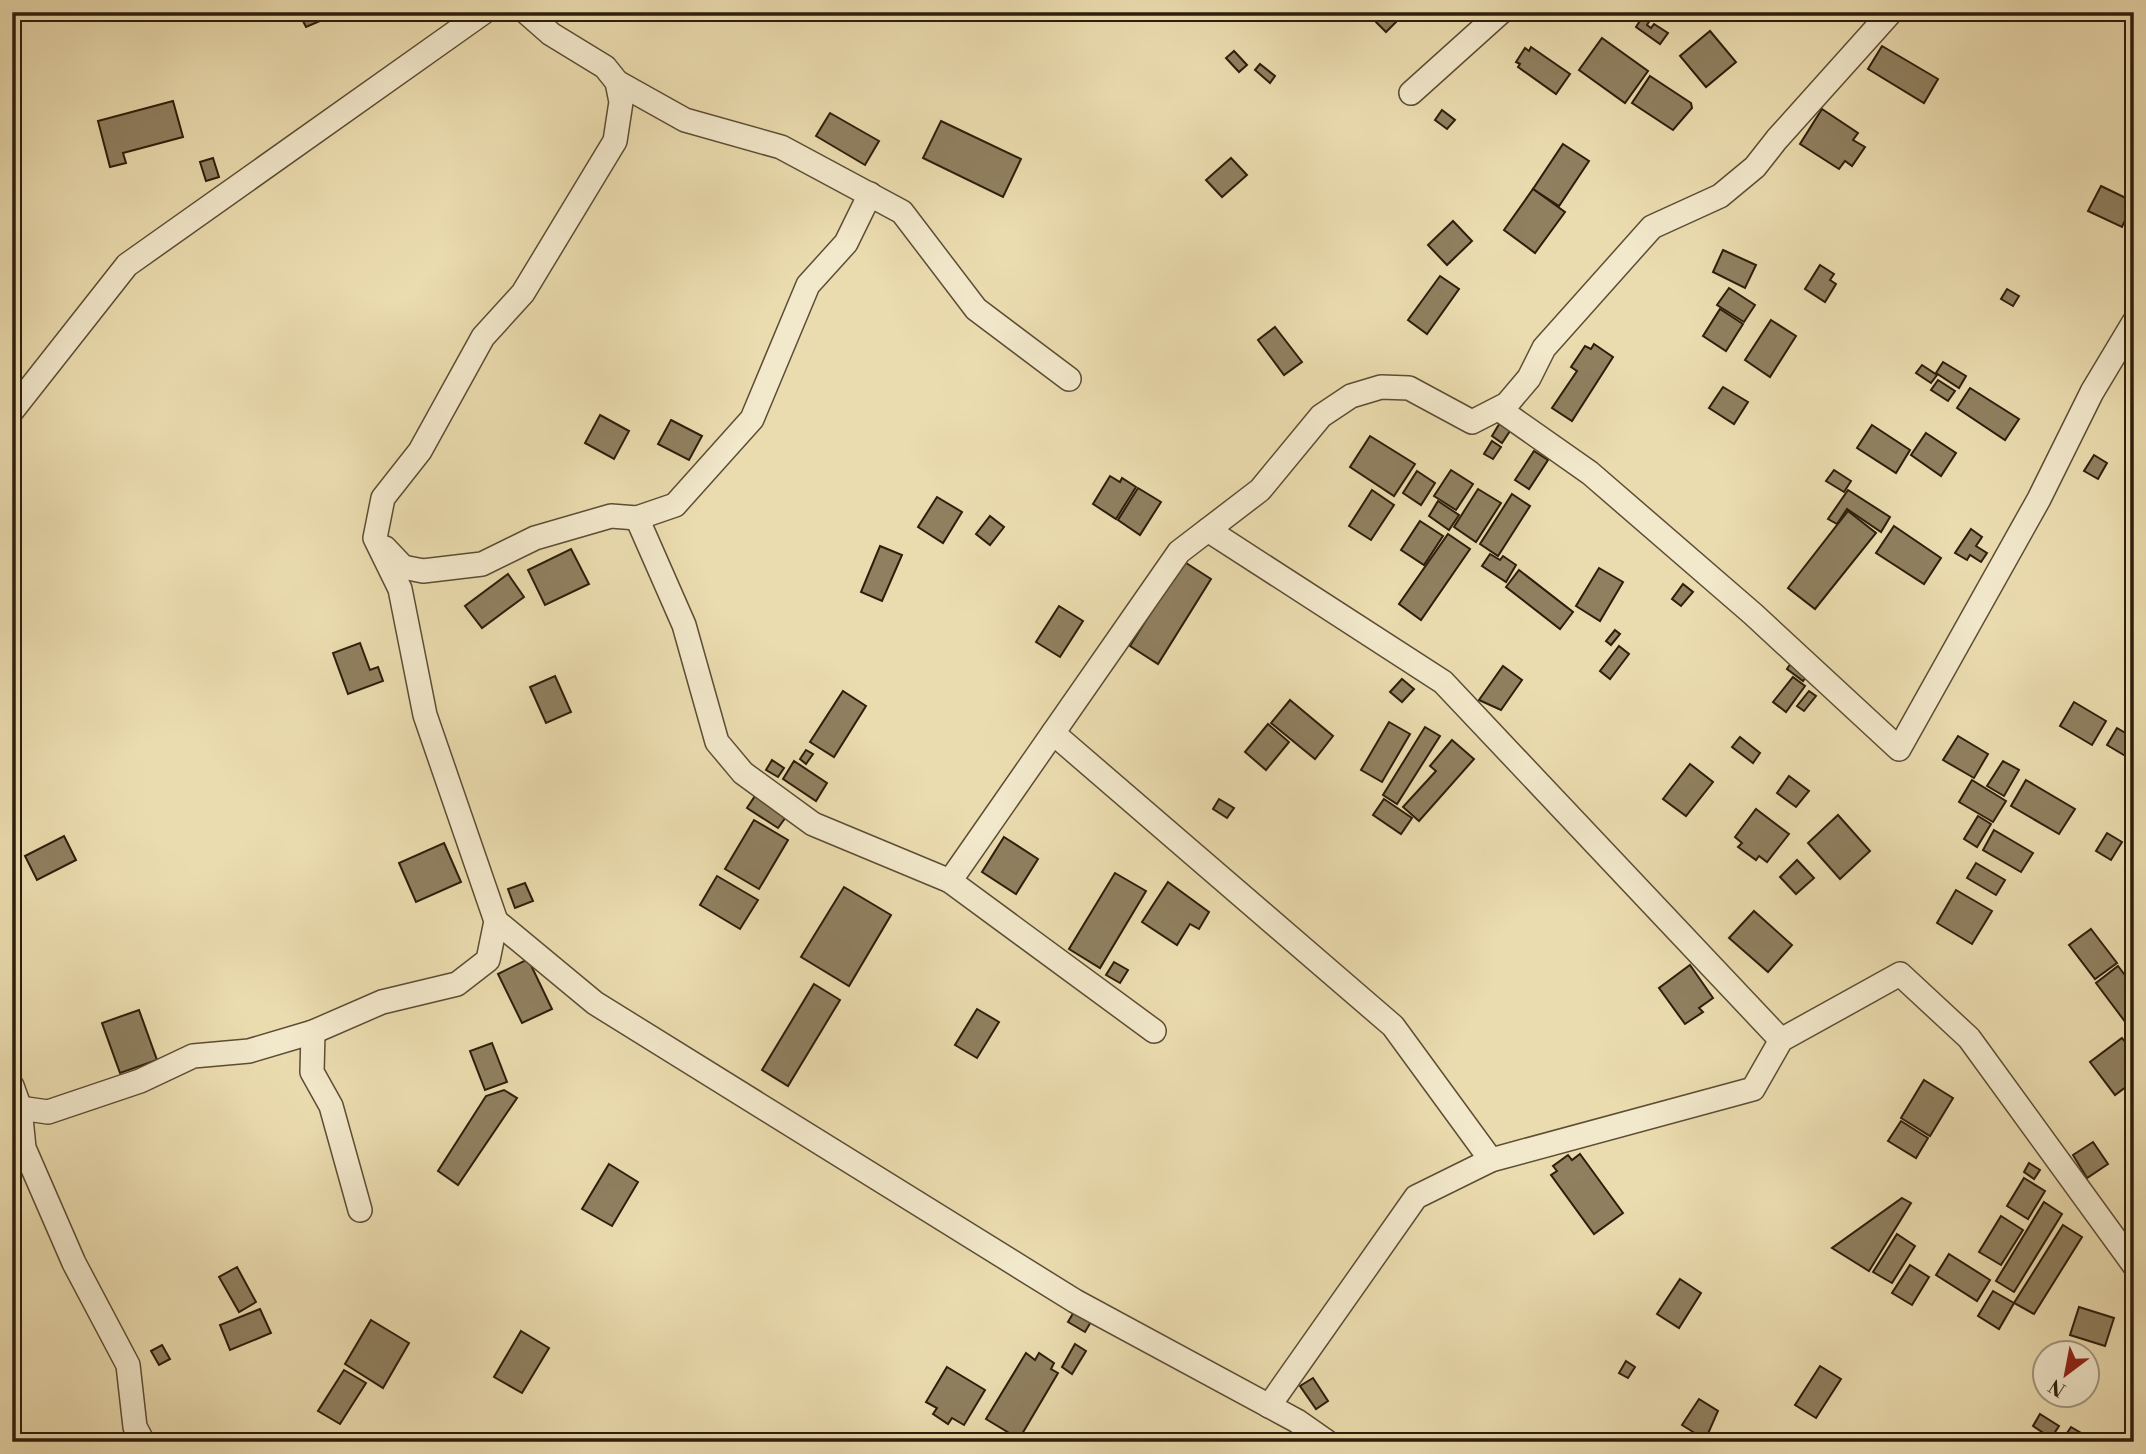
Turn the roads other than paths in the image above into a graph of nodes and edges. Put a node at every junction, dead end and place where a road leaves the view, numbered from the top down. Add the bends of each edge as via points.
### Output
1 (484, 12) edge
2 (526, 12) edge
3 (1501, 12) edge
4 (1891, 12) edge
5 (617, 82) junction
6 (1410, 93) dead end
7 (870, 194) junction
8 (2134, 322) edge
9 (1069, 379) dead end
10 (1499, 410) junction
11 (12, 411) edge
12 (637, 518) junction
13 (1208, 530) junction
14 (375, 538) junction
15 (1053, 733) junction
16 (950, 881) junction
17 (496, 921) junction
18 (1154, 1031) dead end
19 (313, 1032) junction
20 (1780, 1041) junction
21 (12, 1086) edge
22 (20, 1108) junction
23 (1491, 1160) junction
24 (360, 1210) dead end
25 (2134, 1265) edge
26 (1269, 1406) junction
27 (143, 1442) edge
28 (1327, 1442) edge

1 - 11 street via 127,265
2 - 5 street via 551,34 605,67
3 - 6 street
4 - 10 street via 1755,167 1720,196 1652,228 1544,348 1529,378
5 - 7 street via 685,120 781,147
5 - 14 street via 621,102 615,141 523,293 483,337 420,451 383,498
7 - 9 street via 902,212 976,309
7 - 12 street via 846,243 808,285 752,419 675,505
8 - 10 street via 1899,749 1590,473
10 - 13 street via 1472,422 1409,388 1381,387 1351,396 1321,416 1260,491
12 - 14 street via 611,516 535,538 482,564 423,571 403,567
12 - 16 street via 684,625 716,742 743,773 813,824
13 - 15 street via 1179,552
13 - 20 street via 1443,682
14 - 17 street via 400,589 425,715
15 - 16 street
15 - 23 street via 1393,1026
16 - 18 street
17 - 19 street via 488,960 457,984 382,1002
17 - 26 street via 595,1003 1075,1301
19 - 22 street via 249,1051 193,1056 140,1081 48,1112
19 - 24 street via 312,1072 331,1106
20 - 23 street via 1753,1089
20 - 25 street via 1900,974 1969,1038
21 - 22 street
22 - 27 street via 24,1148 74,1263 128,1365 135,1427
23 - 26 street via 1416,1197
26 - 28 street

